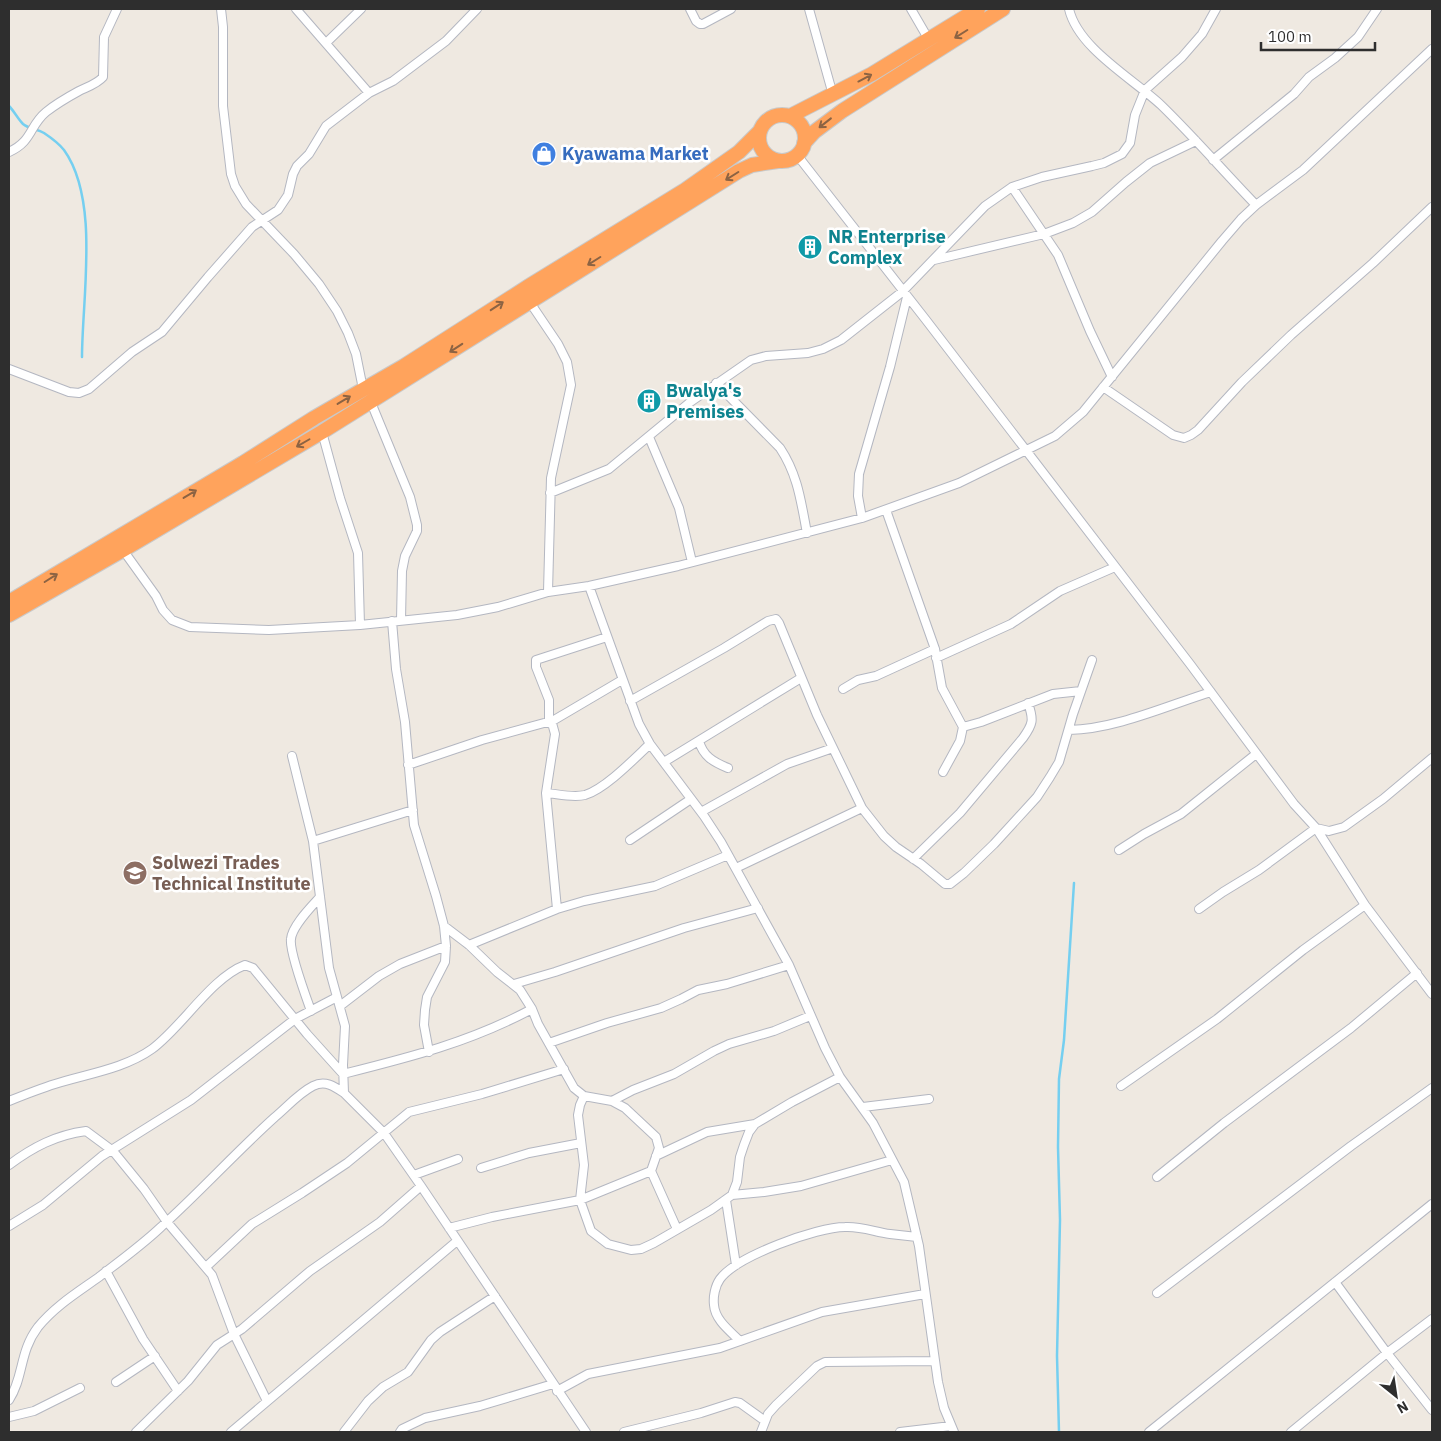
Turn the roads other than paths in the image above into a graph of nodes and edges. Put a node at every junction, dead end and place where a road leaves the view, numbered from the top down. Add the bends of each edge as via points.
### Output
1 (221, 9) edge
2 (296, 9) edge
3 (361, 9) edge
4 (477, 9) edge
5 (690, 9) edge
6 (731, 9) edge
7 (809, 9) edge
8 (911, 9) edge
9 (978, 9) edge
10 (1003, 9) edge
11 (1069, 9) edge
12 (1216, 9) edge
13 (1377, 9) edge
14 (116, 10) edge
15 (929, 40) junction
16 (326, 43) junction
17 (1432, 49) edge
18 (1145, 90) junction
19 (369, 93) junction
20 (833, 95) junction
21 (790, 116) junction
22 (759, 132) junction
23 (1196, 141) junction
24 (800, 149) junction
25 (9, 152) edge
26 (1213, 160) junction
27 (778, 161) junction
28 (1012, 187) junction
29 (1256, 205) junction
30 (1432, 207) edge
31 (261, 220) junction
32 (1044, 234) junction
33 (934, 260) junction
34 (905, 295) junction
35 (530, 301) junction
36 (9, 369) edge
37 (1112, 376) junction
38 (716, 383) junction
39 (1104, 387) junction
40 (367, 395) junction
41 (322, 432) junction
42 (649, 437) junction
43 (1025, 451) junction
44 (550, 493) junction
45 (886, 510) junction
46 (862, 518) junction
47 (807, 533) junction
48 (123, 550) junction
49 (692, 562) junction
50 (1115, 567) junction
51 (589, 586) junction
52 (548, 592) junction
53 (9, 602) edge
54 (9, 615) edge
55 (401, 620) junction
56 (392, 621) junction
57 (360, 625) junction
58 (607, 638) junction
59 (934, 649) junction
60 (936, 658) junction
61 (1092, 660) dead end
62 (801, 678) junction
63 (622, 680) junction
64 (843, 689) dead end
65 (1081, 691) junction
66 (1211, 692) junction
67 (630, 701) junction
68 (1028, 703) junction
69 (549, 723) junction
70 (963, 727) junction
71 (1069, 730) junction
72 (698, 741) junction
73 (650, 744) junction
74 (832, 748) junction
75 (1256, 754) junction
76 (292, 756) dead end
77 (1432, 758) edge
78 (664, 762) junction
79 (408, 765) junction
80 (728, 768) dead end
81 (943, 772) dead end
82 (546, 793) junction
83 (691, 800) junction
84 (862, 808) junction
85 (413, 810) junction
86 (701, 812) junction
87 (1316, 828) junction
88 (630, 840) dead end
89 (313, 841) junction
90 (1119, 850) dead end
91 (728, 855) junction
92 (914, 859) junction
93 (736, 868) junction
94 (320, 897) junction
95 (1365, 905) junction
96 (758, 908) junction
97 (557, 909) junction
98 (1199, 909) dead end
99 (444, 926) junction
100 (469, 945) junction
101 (446, 946) junction
102 (789, 966) junction
103 (1417, 974) junction
104 (514, 984) junction
105 (1432, 994) edge
106 (338, 997) junction
107 (340, 1006) junction
108 (532, 1009) junction
109 (311, 1011) junction
110 (810, 1016) junction
111 (295, 1019) junction
112 (549, 1043) junction
113 (429, 1052) junction
114 (564, 1069) junction
115 (343, 1074) junction
116 (840, 1077) junction
117 (1121, 1086) dead end
118 (1432, 1088) edge
119 (344, 1093) junction
120 (584, 1096) junction
121 (929, 1099) dead end
122 (9, 1101) edge
123 (612, 1101) junction
124 (863, 1107) junction
125 (755, 1124) junction
126 (384, 1133) junction
127 (581, 1143) junction
128 (113, 1151) junction
129 (656, 1156) junction
130 (458, 1159) dead end
131 (892, 1160) junction
132 (9, 1165) edge
133 (481, 1168) dead end
134 (651, 1171) junction
135 (414, 1175) junction
136 (1157, 1177) dead end
137 (421, 1186) junction
138 (729, 1197) junction
139 (580, 1200) junction
140 (1432, 1205) edge
141 (167, 1222) junction
142 (9, 1226) edge
143 (448, 1228) junction
144 (677, 1229) junction
145 (917, 1237) junction
146 (457, 1241) junction
147 (736, 1265) junction
148 (206, 1268) junction
149 (106, 1271) junction
150 (1335, 1282) junction
151 (1157, 1293) dead end
152 (925, 1294) junction
153 (495, 1296) junction
154 (1432, 1319) edge
155 (234, 1334) junction
156 (740, 1341) junction
157 (1386, 1353) junction
158 (155, 1356) junction
159 (934, 1361) junction
160 (116, 1382) dead end
161 (555, 1387) junction
162 (80, 1388) dead end
163 (178, 1391) junction
164 (9, 1400) edge
165 (267, 1401) junction
166 (1432, 1410) edge
167 (9, 1417) edge
168 (765, 1421) junction
169 (952, 1429) edge
170 (136, 1432) edge
171 (231, 1432) edge
172 (344, 1432) edge
173 (400, 1432) edge
174 (586, 1432) edge
175 (624, 1432) edge
176 (761, 1432) edge
177 (900, 1432) edge
178 (1149, 1432) edge
179 (1291, 1432) edge

1 - 31 street via 223,106 231,174 239,195
2 - 16 street
3 - 16 street
4 - 19 street via 446,41 393,81
5 - 6 street via 696,21 703,24
7 - 20 street
8 - 15 street
9 - 15 highway
10 -> 24 highway via 842,111 814,132
11 - 18 street via 1074,24 1088,41
12 - 18 street via 1202,34 1182,57
13 - 26 street via 1353,42 1309,77 1262,122
14 - 25 street via 104,37 103,78 46,112 23,144
20 -> 15 highway
16 - 19 street
17 - 29 street via 1303,170
18 - 23 street
18 - 28 street via 1135,115 1130,143 1122,154 1109,161
19 - 31 street via 326,126 293,174 284,203
20 - 21 highway
21 - 22 highway via 771,117
21 - 24 highway via 803,129
22 - 27 highway via 762,150
40 -> 22 highway via 404,366 685,190 739,152
23 - 26 street
23 - 32 street via 1150,163 1092,212
24 - 27 highway via 790,160
24 - 34 street
26 - 29 street
27 -> 35 highway via 752,165 739,171
28 - 32 street
28 - 33 street via 984,206
29 - 37 street via 1222,241
30 - 39 street via 1291,335 1188,437 1173,435
31 - 36 street via 162,332 84,392 75,394
31 - 40 street via 294,254 337,311 356,354
32 - 33 street
32 - 37 street via 1058,255
33 - 34 street
34 - 38 street via 832,345 808,353 758,357
34 - 43 street
34 - 46 street via 890,367 859,474
35 -> 40 highway via 412,376
35 - 44 street via 567,362 571,385 553,462
37 - 39 street
38 - 42 street
38 - 47 street via 787,458 797,482
39 - 43 street via 1070,424 1055,436
40 - 41 highway
53 -> 40 highway via 243,463
40 - 55 street via 410,498 418,526 402,571
41 -> 48 highway
41 - 57 street via 358,553
42 - 44 street via 609,469
42 - 49 street via 679,508
43 - 45 street via 959,483
43 - 50 street
44 - 52 street
45 - 46 street
45 - 59 street
46 - 47 street
47 - 49 street
48 - 54 highway
48 - 57 street via 163,610 172,620 190,627 269,630
49 - 51 street
50 - 60 street via 1060,591 1011,624
50 - 66 street
51 - 52 street
51 - 58 street
52 - 55 street via 458,616
55 - 56 street
56 - 57 street
56 - 79 street
58 - 63 street
58 - 69 street via 536,660 549,700
59 - 60 street
59 - 64 street
60 - 70 street via 942,688
61 - 65 street
62 - 67 street via 780,623 774,618
62 - 72 street
62 - 74 street
63 - 67 street
63 - 69 street
65 - 68 street via 1053,694
65 - 71 street
66 - 71 street via 1110,725
66 - 75 street
67 - 73 street
68 - 70 street
68 - 92 street via 1032,726 960,813
69 - 79 street via 482,740
69 - 82 street via 554,726 555,734
70 - 81 street via 960,741
71 - 92 street via 1059,762 1037,798 956,880 944,884
72 - 78 street
72 - 80 street via 706,756
73 - 78 street
73 - 82 street via 596,790 575,796
74 - 84 street
74 - 86 street via 787,764
75 - 87 street
75 - 90 street via 1181,814
76 - 89 street
77 - 87 street via 1344,827
78 - 83 street
79 - 85 street
82 - 97 street
83 - 86 street
83 - 88 street
84 - 92 street via 884,836
84 - 93 street
85 - 89 street
85 - 99 street via 414,825
86 - 91 street
87 - 95 street
87 - 98 street
89 - 94 street
91 - 93 street
91 - 97 street via 655,886
93 - 96 street
94 - 106 street via 329,968
94 - 109 street via 300,919 291,939
95 - 103 street
95 - 117 street via 1217,1019
96 - 102 street
96 - 104 street via 684,928
97 - 100 street
99 - 100 street
99 - 101 street
100 - 104 street
101 - 107 street via 400,964
101 - 113 street via 445,962 427,997 424,1025
102 - 110 street
102 - 112 street via 698,990 661,1008
103 - 105 street
103 - 136 street
104 - 108 street
106 - 107 street
106 - 109 street
107 - 115 street via 345,1026
108 - 112 street
108 - 113 street via 486,1032
109 - 111 street
110 - 116 street
110 - 123 street via 729,1044 674,1074
111 - 115 street
111 - 122 street via 253,968 245,965 227,975 152,1049 114,1066
111 - 128 street via 191,1100
112 - 114 street
113 - 115 street
114 - 120 street via 574,1088
114 - 126 street via 410,1112
115 - 119 street
116 - 124 street
116 - 125 street
118 - 151 street
119 - 126 street
119 - 141 street via 333,1085 320,1083 301,1094 252,1137
120 - 123 street
120 - 127 street via 578,1115
121 - 124 street
123 - 129 street via 625,1108 656,1137 659,1148
124 - 131 street
125 - 129 street via 707,1132
125 - 138 street via 744,1145 737,1182
126 - 135 street
126 - 148 street via 347,1163 252,1224
127 - 133 street via 529,1152
127 - 139 street via 584,1164
128 - 132 street via 86,1132 77,1133 52,1139
128 - 141 street
128 - 142 street via 102,1156 43,1205
129 - 134 street
130 - 135 street
131 - 138 street via 801,1186
131 - 145 street via 904,1182
134 - 139 street
134 - 144 street
135 - 137 street
137 - 143 street
137 - 155 street via 380,1222 310,1271
138 - 144 street
138 - 147 street
139 - 143 street
139 - 144 street via 591,1231 608,1244 620,1248 641,1248
140 - 150 street
141 - 148 street
141 - 149 street
143 - 146 street
145 - 147 street via 858,1227 833,1228 804,1235
145 - 152 street
146 - 153 street
146 - 165 street
147 - 156 street via 720,1278 714,1306 720,1321
148 - 155 street
149 - 158 street
149 - 164 street via 39,1326 25,1348 15,1390
150 - 157 street
150 - 178 street
152 - 156 street via 822,1312
152 - 159 street
153 - 161 street
153 - 172 street via 431,1340 408,1372 383,1387 368,1401
154 - 157 street
155 - 163 street via 217,1345
155 - 165 street
156 - 161 street via 671,1359 588,1374
157 - 166 street
157 - 179 street
158 - 160 street
158 - 163 street
159 - 168 street via 825,1362 816,1366 776,1405
159 - 169 street
161 - 173 street via 425,1418
161 - 174 street
162 - 167 street via 34,1411
163 - 170 street
165 - 171 street
168 - 175 street via 735,1402
168 - 176 street
169 - 177 street

